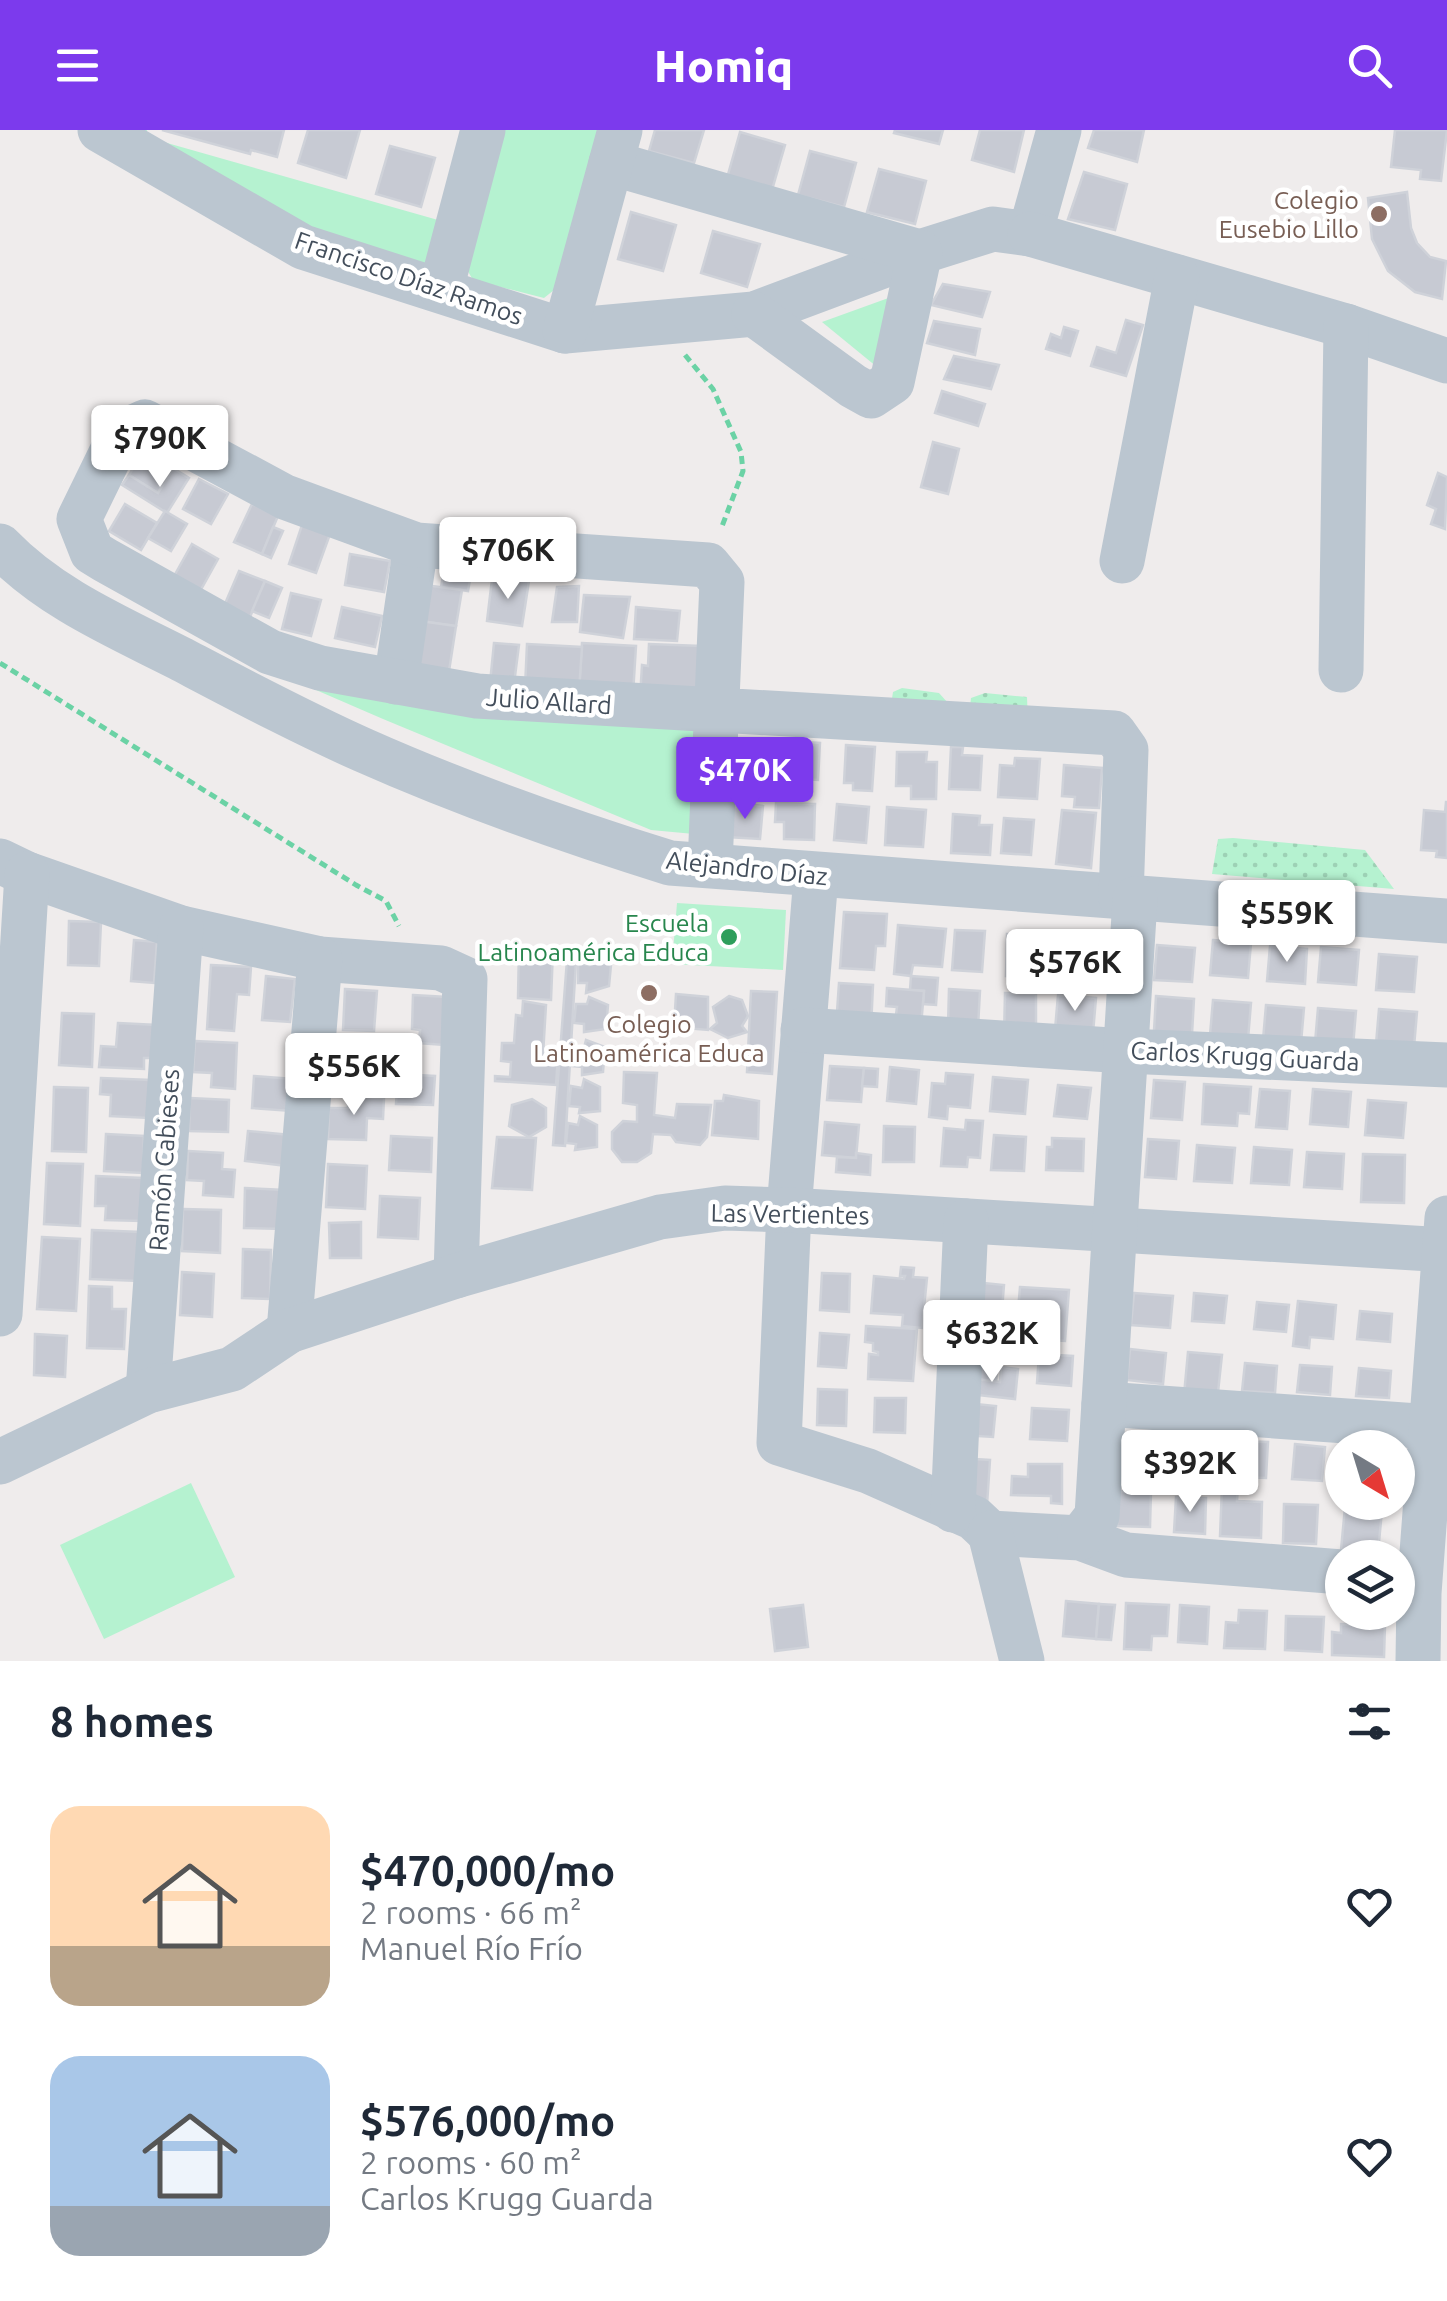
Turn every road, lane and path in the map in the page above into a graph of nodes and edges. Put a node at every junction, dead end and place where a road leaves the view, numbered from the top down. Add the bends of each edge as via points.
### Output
1 (100, 130) edge
2 (483, 130) edge
3 (1059, 130) edge
4 (616, 147) edge
5 (1030, 234) junction
6 (920, 252) junction
7 (1177, 277) junction
8 (440, 289) junction
9 (754, 314) junction
10 (668, 322) junction
11 (1346, 326) junction
12 (565, 331) junction
13 (1447, 362) edge
14 (416, 544) junction
15 (0, 546) edge
16 (105, 560) junction
17 (1122, 561) dead end
18 (708, 565) junction
19 (78, 607) junction
20 (0, 662) edge
21 (1341, 670) dead end
22 (396, 682) junction
23 (717, 711) junction
24 (710, 865) junction
25 (14, 868) edge
26 (816, 876) junction
27 (1128, 898) junction
28 (1447, 922) edge
29 (180, 928) junction
30 (320, 959) junction
31 (418, 967) junction
32 (8, 1012) edge
33 (803, 1030) junction
34 (1126, 1051) junction
35 (1447, 1065) edge
36 (6, 1153) edge
37 (789, 1210) junction
38 (966, 1220) junction
39 (1115, 1230) junction
40 (1446, 1239) edge
41 (456, 1276) junction
42 (0, 1303) edge
43 (289, 1331) junction
44 (148, 1391) junction
45 (1104, 1404) junction
46 (1436, 1446) edge
47 (0, 1462) edge
48 (972, 1522) junction
49 (1080, 1538) junction
50 (1325, 1571) edge
51 (1421, 1586) edge
52 (1022, 1661) edge
53 (1418, 1661) edge

1 - 8 street, Francisco Díaz Ramos via 303,247
2 - 8 street
3 - 5 street
4 - 6 street
4 - 12 street
5 - 6 street via 993,229
5 - 7 street
6 - 9 street
6 - 9 street via 892,382 871,396
7 - 11 street
7 - 17 street
8 - 12 street, Francisco Díaz Ramos
9 - 10 street
10 - 12 street
10 - 18 path via 687,359 713,388 741,452 743,471
11 - 13 street
11 - 21 street
14 - 16 street via 285,497 144,422 121,434 79,519 92,552
14 - 18 street
14 - 22 street
15 - 19 street, Alejandro Díaz
16 - 19 street
16 - 22 street, Julio Allard via 270,652
18 - 23 street via 722,582
19 - 24 street, Alejandro Díaz via 366,751 609,844 670,863
20 - 31 path via 386,901
22 - 23 street, Julio Allard via 477,696
23 - 24 street
23 - 27 street, Julio Allard via 1114,732 1126,750
24 - 26 street, Alejandro Díaz
25 - 29 street
25 - 32 street
26 - 27 street, Alejandro Díaz
26 - 33 street
27 - 28 street, Alejandro Díaz
27 - 34 street
29 - 30 street
29 - 44 street, Ramón Cabieses
30 - 31 street
30 - 43 street
31 - 41 street via 465,978
32 - 36 street
33 - 34 street, Carlos Krugg Guarda
33 - 37 street
34 - 35 street, Carlos Krugg Guarda
34 - 39 street
36 - 42 street
37 - 38 street, Las Vertientes
37 - 41 street, Las Vertientes via 726,1208 660,1218
37 - 48 street via 778,1443 868,1472
38 - 39 street, Las Vertientes
38 - 48 street
39 - 40 street, Las Vertientes
39 - 45 street
40 - 46 street
41 - 43 street, Las Vertientes
43 - 44 street, Las Vertientes via 232,1369
44 - 47 street, Las Vertientes
45 - 46 street
45 - 49 street via 1098,1516
46 - 51 street
48 - 49 street
48 - 52 street
49 - 50 street via 1126,1555
51 - 53 street

